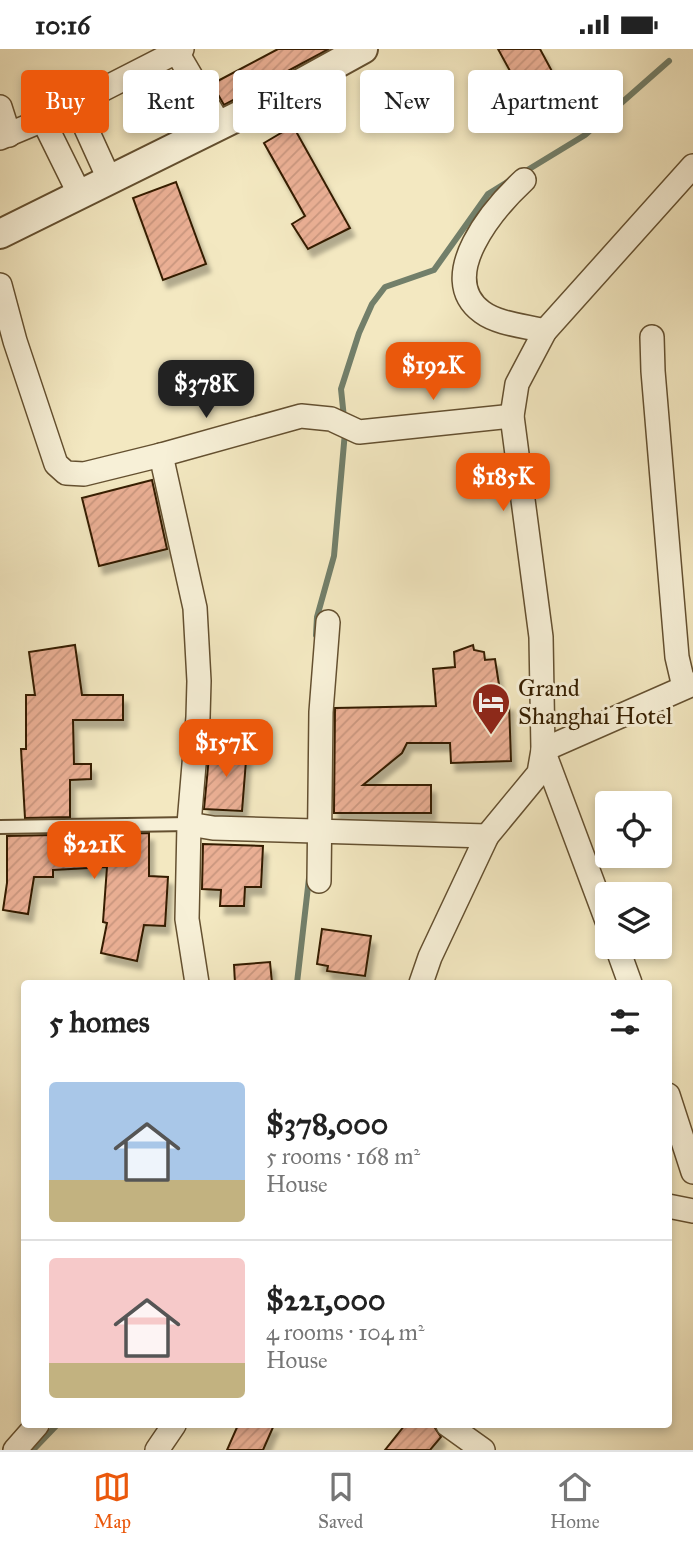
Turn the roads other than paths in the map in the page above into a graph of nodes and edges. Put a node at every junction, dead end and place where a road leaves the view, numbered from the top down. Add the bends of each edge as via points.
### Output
1 (363, 49) edge
2 (178, 50) edge
3 (189, 70) edge
4 (109, 86) edge
5 (0, 107) edge
6 (219, 124) edge
7 (21, 129) edge
8 (49, 133) edge
9 (88, 133) edge
10 (202, 133) edge
11 (4, 136) edge
12 (693, 166) edge
13 (524, 180) dead end
14 (110, 181) junction
15 (80, 195) junction
16 (0, 234) edge
17 (0, 285) edge
18 (545, 331) junction
19 (652, 337) dead end
20 (512, 417) junction
21 (161, 455) junction
22 (328, 622) dead end
23 (688, 686) edge
24 (543, 750) junction
25 (189, 824) junction
26 (0, 827) edge
27 (320, 831) junction
28 (487, 836) junction
29 (319, 881) dead end
30 (595, 889) edge
31 (621, 959) edge
32 (197, 980) edge
33 (422, 980) edge
34 (629, 980) edge
35 (672, 1107) edge
36 (693, 1172) edge
37 (672, 1207) edge
38 (693, 1211) edge
39 (34, 1428) edge
40 (172, 1428) edge
41 (452, 1428) edge
42 (15, 1450) edge
43 (158, 1450) edge
44 (483, 1450) edge

1 - 6 street
2 - 3 street
2 - 4 street
5 - 11 street
7 - 11 street
8 - 15 street
9 - 14 street
10 - 14 street
12 - 18 street
13 - 18 street via 476,237 465,269 466,292 485,314
14 - 15 street
15 - 16 street
17 - 21 street via 56,464 66,474 84,474
18 - 20 street via 517,384
19 - 23 street via 676,643
20 - 21 street via 359,432 331,419 301,416
20 - 24 street via 541,636
21 - 25 street via 195,608 199,705
22 - 27 street via 321,712
23 - 24 street
24 - 28 street via 539,773
24 - 30 street
25 - 26 lane
25 - 27 street
25 - 32 street via 187,919
27 - 28 street
27 - 29 street
28 - 33 street
31 - 34 street
35 - 36 street
37 - 38 street
39 - 42 street
40 - 43 street
41 - 44 street

